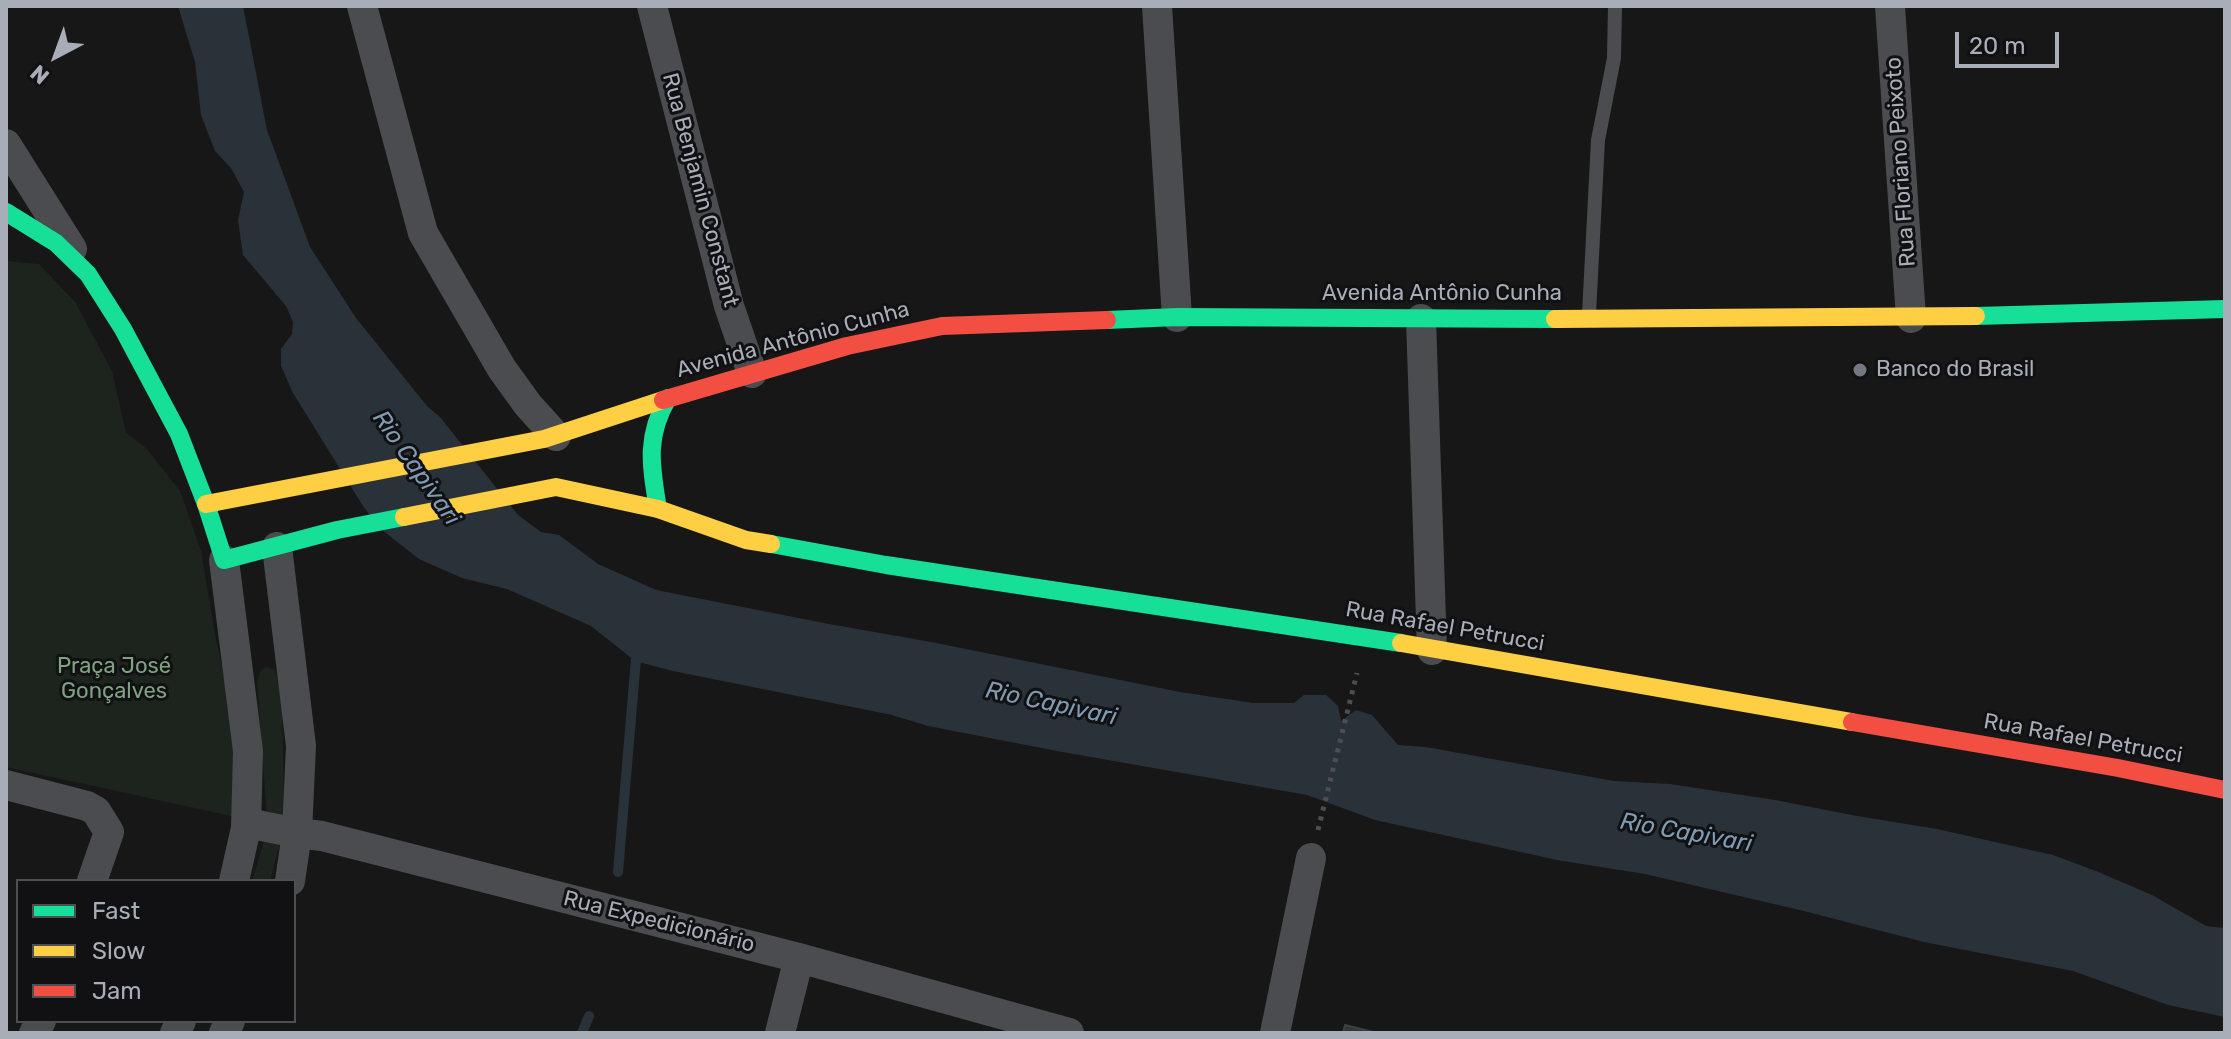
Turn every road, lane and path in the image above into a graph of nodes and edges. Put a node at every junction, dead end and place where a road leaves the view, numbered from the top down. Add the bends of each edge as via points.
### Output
1 (362, 6) edge
2 (652, 6) edge
3 (1157, 6) edge
4 (1615, 6) edge
5 (1890, 6) edge
6 (6, 144) edge
7 (6, 212) edge
8 (88, 274) junction
9 (2225, 309) edge
10 (1177, 317) junction
11 (1911, 318) junction
12 (1421, 319) junction
13 (1589, 319) junction
14 (752, 373) junction
15 (668, 398) junction
16 (179, 434) junction
17 (550, 438) junction
18 (204, 451) dead end
19 (240, 476) dead end
20 (266, 500) junction
21 (206, 504) junction
22 (658, 509) junction
23 (275, 540) junction
24 (224, 560) junction
25 (1366, 637) junction
26 (1432, 650) junction
27 (6, 785) edge
28 (2225, 790) edge
29 (247, 823) junction
30 (297, 833) junction
31 (1311, 858) joint
32 (93, 879) edge
33 (234, 879) edge
34 (290, 879) edge
35 (799, 958) junction
36 (780, 1033) edge
37 (1069, 1033) edge
38 (1275, 1033) edge

1 - 17 street via 423,233 502,369
2 - 14 street, Rua Benjamin Constant via 729,306
3 - 10 street
4 - 13 lane via 1614,58 1598,140
5 - 11 street, Rua Floriano Peixoto
6 - 8 street
7 - 8 street via 56,243
8 - 16 street
9 - 11 street, Avenida Antônio Cunha
10 - 12 street, Avenida Antônio Cunha
10 - 14 street, Avenida Antônio Cunha via 942,326
11 - 13 street, Avenida Antônio Cunha
12 - 13 street, Avenida Antônio Cunha
12 - 26 street
14 - 15 street, Avenida Antônio Cunha
15 - 17 street, Avenida Antônio Cunha
15 - 22 street via 654,433
16 - 18 street
16 - 21 street
17 - 20 street, Avenida Antônio Cunha via 322,481
19 - 20 street
20 - 21 street, Avenida Antônio Cunha
21 - 24 street
22 - 23 street, Rua Rafael Petrucci via 556,487
22 - 25 street, Rua Rafael Petrucci via 746,540 855,560
23 - 24 street
23 - 30 street via 301,746
24 - 29 street via 248,751
25 - 26 street, Rua Rafael Petrucci
25 - 31 path
26 - 28 street, Rua Rafael Petrucci
27 - 32 street via 96,811 109,832
29 - 30 street, Rua Expedicionário
29 - 33 street
30 - 34 street
30 - 35 street, Rua Expedicionário
31 - 38 street
35 - 36 street
35 - 37 street, Rua Expedicionário

